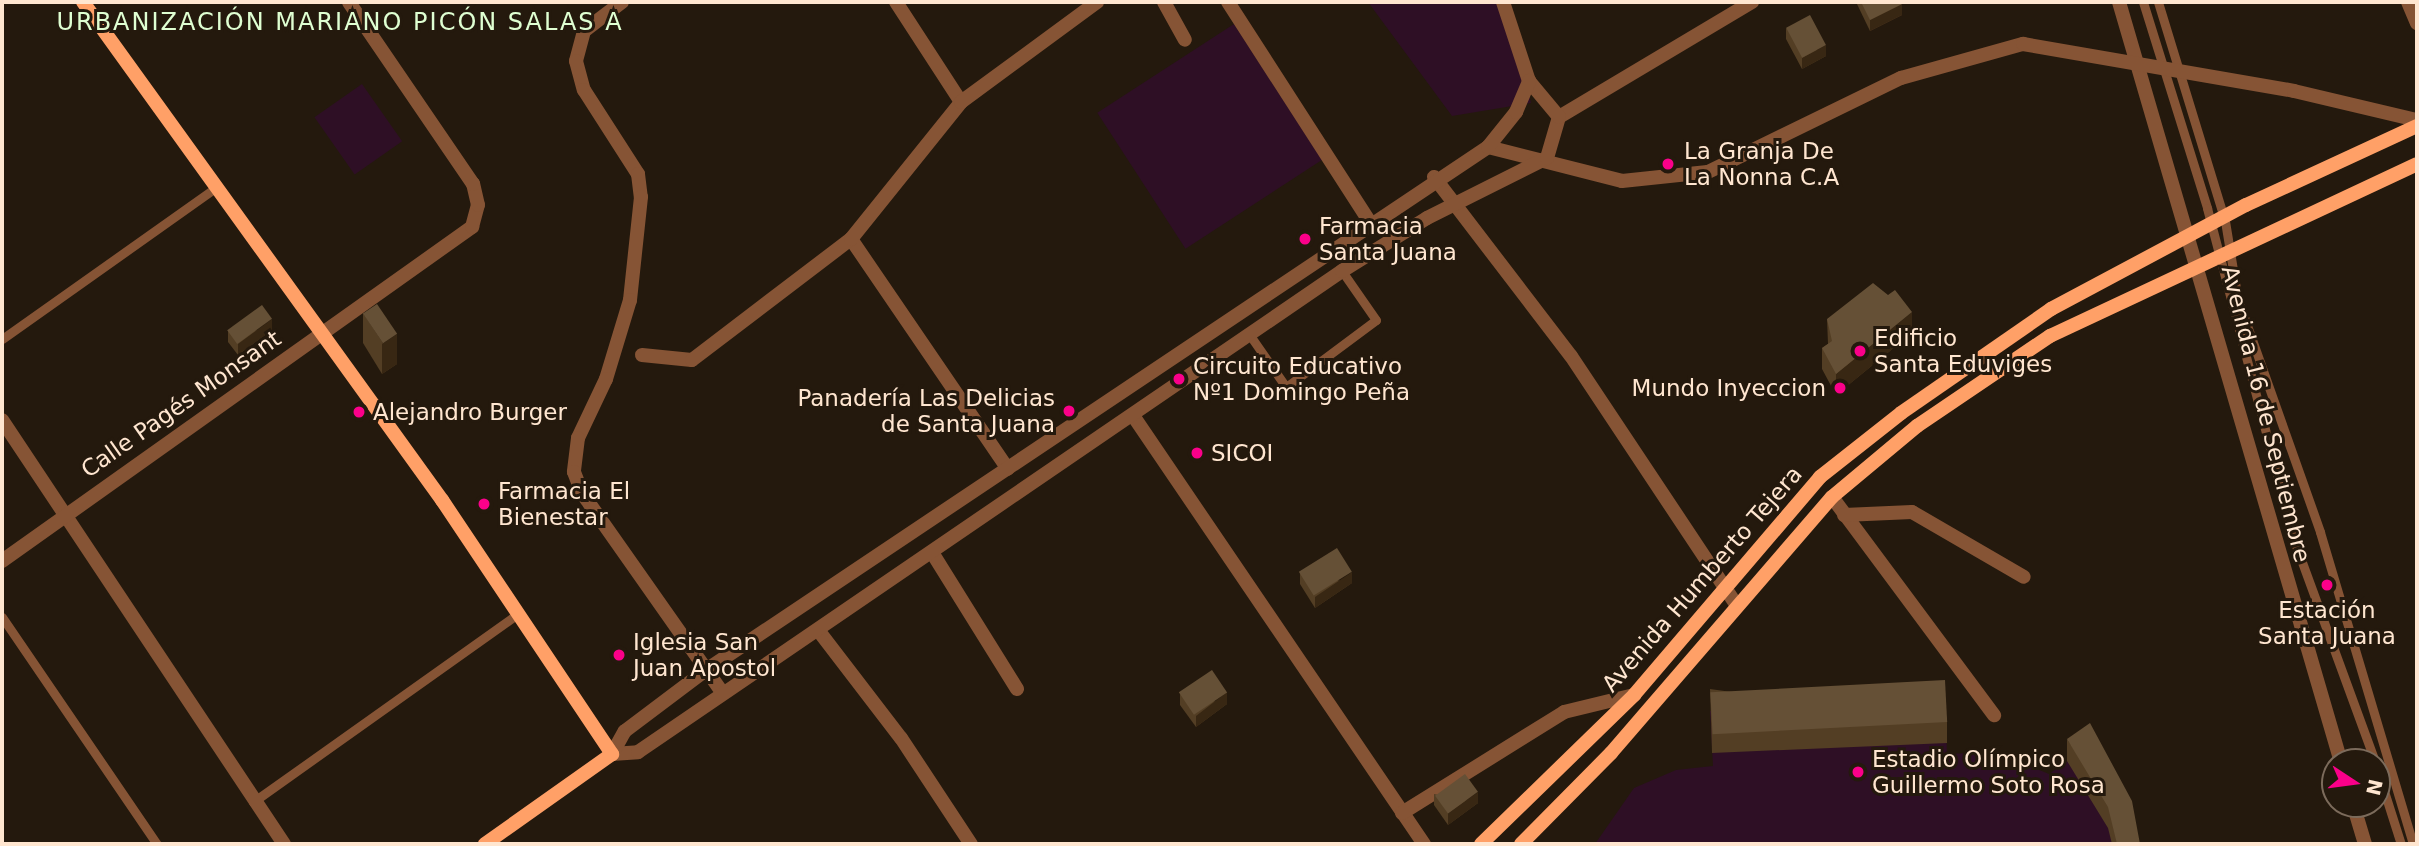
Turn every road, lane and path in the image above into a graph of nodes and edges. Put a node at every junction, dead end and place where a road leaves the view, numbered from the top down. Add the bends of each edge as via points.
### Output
1 (83, 2) edge
2 (349, 2) edge
3 (622, 2) edge
4 (896, 2) edge
5 (1097, 2) edge
6 (1164, 2) edge
7 (1228, 2) edge
8 (1503, 2) edge
9 (1752, 2) edge
10 (2119, 2) edge
11 (2143, 2) edge
12 (2158, 2) edge
13 (2408, 2) edge
14 (2417, 23) edge
15 (1185, 40) dead end
16 (2136, 65) junction
17 (2172, 70) junction
18 (1529, 81) junction
19 (961, 103) junction
20 (1559, 117) junction
21 (2417, 120) edge
22 (2417, 127) edge
23 (1488, 147) junction
24 (1547, 158) junction
25 (2417, 164) edge
26 (1434, 177) junction
27 (215, 188) junction
28 (1455, 203) junction
29 (2225, 221) junction
30 (1370, 222) junction
31 (2211, 228) junction
32 (2192, 238) junction
33 (851, 240) junction
34 (2221, 253) junction
35 (2200, 266) junction
36 (1342, 271) junction
37 (320, 334) junction
38 (1250, 334) junction
39 (2, 339) edge
40 (642, 355) dead end
41 (1134, 417) junction
42 (2, 420) edge
43 (1008, 469) junction
44 (1832, 497) junction
45 (62, 514) junction
46 (1844, 515) junction
47 (933, 554) junction
48 (2, 561) edge
49 (2024, 577) dead end
50 (1721, 587) junction
51 (1737, 606) junction
52 (519, 613) junction
53 (2, 617) edge
54 (818, 630) junction
55 (706, 670) junction
56 (1017, 689) dead end
57 (722, 692) junction
58 (1634, 695) junction
59 (1994, 715) dead end
60 (2337, 748) edge
61 (2370, 748) edge
62 (612, 754) junction
63 (253, 802) junction
64 (1402, 813) junction
65 (2391, 813) edge
66 (2357, 818) edge
67 (157, 844) edge
68 (284, 844) edge
69 (485, 844) edge
70 (971, 844) edge
71 (1424, 844) edge
72 (1481, 844) edge
73 (1521, 844) edge
74 (2365, 844) edge
75 (2401, 844) edge
76 (2413, 844) edge

1 - 27 street
2 - 37 street, Calle Pagés Monsant via 473,184 478,205 472,227
3 - 55 street via 584,31 576,61 584,90 638,174 640,197 630,300 606,379 578,438 574,472 582,493
4 - 19 street
5 - 19 street
6 - 15 street
7 - 30 street
8 - 18 street
9 - 20 street
10 - 16 street
11 - 17 lane
12 - 17 lane
13 - 14 street
16 - 17 street
16 - 24 street via 2023,44 1901,78 1708,172 1622,181
16 - 32 street
17 - 21 street
17 - 29 lane
17 - 31 lane
18 - 20 street
18 - 23 street via 1516,112
19 - 33 street
20 - 24 street
22 - 29 street
23 - 24 street
23 - 26 street
24 - 28 street
25 - 34 street, Avenida 16 de Septiembre
26 - 28 street
26 - 30 street
27 - 37 street
27 - 39 lane
28 - 36 street
28 - 50 street via 1571,356
29 - 31 street
29 - 34 lane
30 - 43 street
31 - 32 street
31 - 34 lane
32 - 35 street
32 - 50 street, Avenida Humberto Tejera via 2051,309 1901,413 1820,477
33 - 40 street via 691,360
33 - 43 street
34 - 35 street, Avenida 16 de Septiembre
34 - 61 lane via 2295,542
34 - 76 lane
35 - 44 street, Avenida Humberto Tejera via 2050,336 1917,426
35 - 60 street, Avenida 16 de Septiembre
36 - 38 street
36 - 38 lane via 1376,320 1286,387
37 - 45 street, Calle Pagés Monsant via 158,454
37 - 52 street
38 - 41 street
41 - 47 street
41 - 64 street
42 - 45 street
43 - 55 street
44 - 46 street
44 - 51 street, Avenida Humberto Tejera
45 - 48 street, Calle Pagés Monsant
45 - 63 street
46 - 49 street via 1912,513
46 - 59 street
47 - 54 street
47 - 56 street
50 - 51 street
50 - 58 street, Avenida Humberto Tejera
51 - 73 street, Avenida Humberto Tejera via 1611,753
52 - 62 street
52 - 63 lane
53 - 67 lane
54 - 57 street
54 - 70 street via 901,738
55 - 57 street
55 - 62 street via 625,731
57 - 62 street via 638,752
58 - 64 street via 1564,712
58 - 72 street, Avenida Humberto Tejera
62 - 69 street
63 - 68 street
64 - 71 street
65 - 75 lane
66 - 74 street

